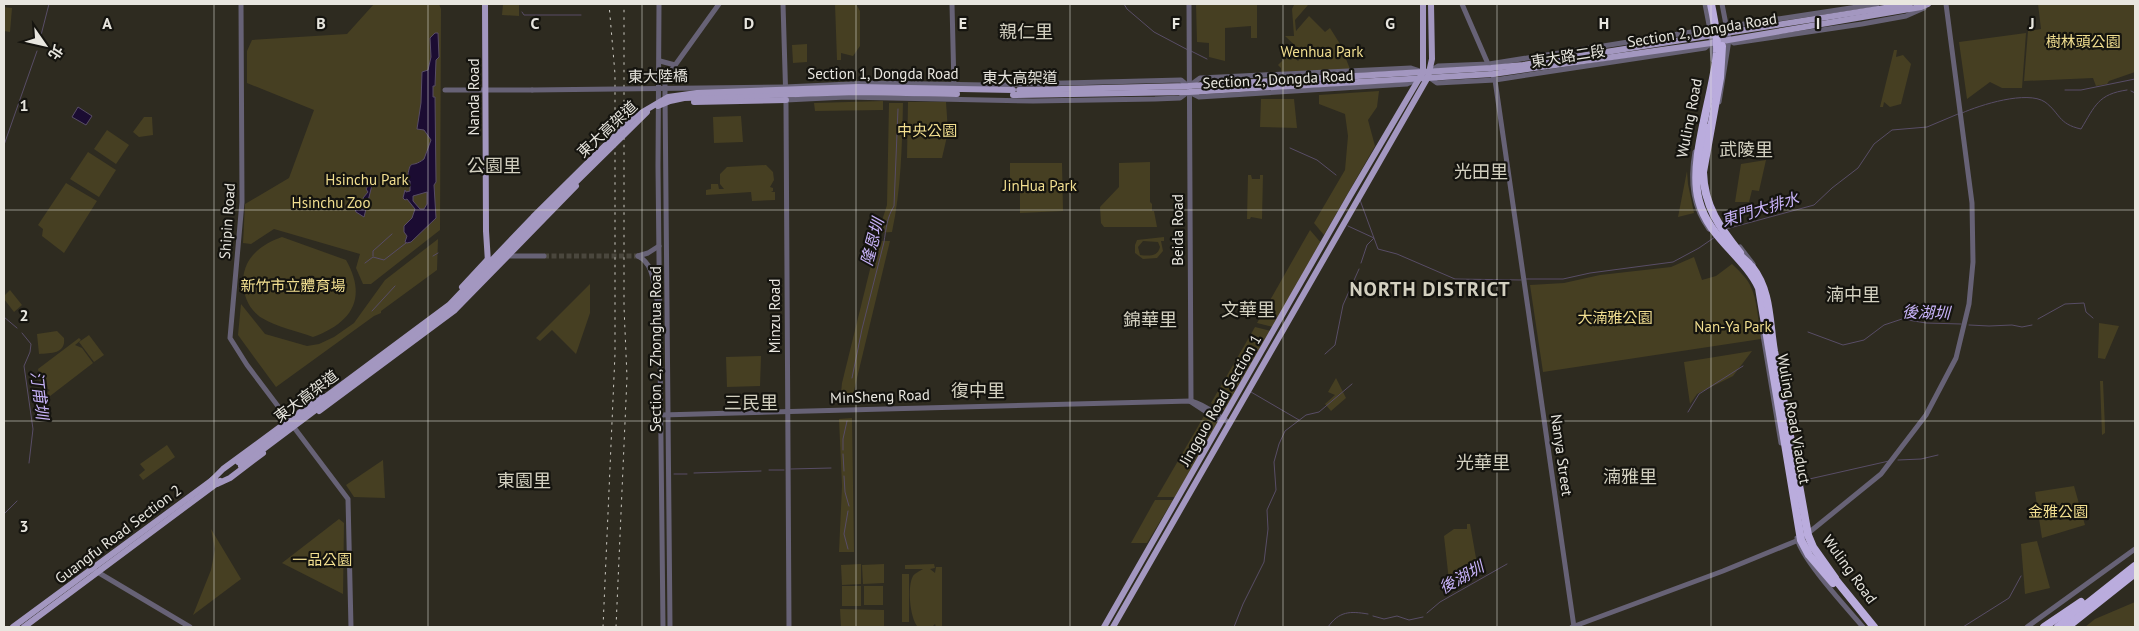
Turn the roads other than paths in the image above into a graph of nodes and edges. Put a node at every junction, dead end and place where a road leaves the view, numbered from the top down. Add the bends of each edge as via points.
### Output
1 (242, 4) edge
2 (485, 4) edge
3 (659, 4) edge
4 (719, 4) edge
5 (783, 4) edge
6 (952, 4) edge
7 (1188, 4) edge
8 (1423, 4) edge
9 (1430, 4) edge
10 (1462, 4) edge
11 (1705, 4) edge
12 (1713, 4) edge
13 (1722, 4) edge
14 (1877, 4) edge
15 (1910, 4) edge
16 (1929, 4) edge
17 (1946, 4) edge
18 (1711, 35) junction
19 (1728, 36) junction
20 (1711, 43) junction
21 (660, 61) junction
22 (675, 65) junction
23 (660, 72) junction
24 (1492, 72) junction
25 (1425, 75) junction
26 (665, 80) junction
27 (954, 85) junction
28 (660, 86) junction
29 (785, 86) junction
30 (1188, 89) junction
31 (445, 90) dead end
32 (486, 90) junction
33 (1013, 92) junction
34 (786, 100) junction
35 (954, 100) junction
36 (1719, 103) junction
37 (1705, 104) junction
38 (637, 121) junction
39 (1709, 121) junction
40 (586, 172) junction
41 (1724, 243) junction
42 (659, 246) junction
43 (508, 256) junction
44 (544, 256) tunnel mouth
45 (488, 259) junction
46 (1746, 263) junction
47 (490, 275) junction
48 (660, 309) junction
49 (416, 329) junction
50 (1778, 352) junction
51 (1766, 354) junction
52 (1775, 372) junction
53 (1191, 402) junction
54 (787, 411) junction
55 (661, 415) junction
56 (667, 415) junction
57 (289, 420) junction
58 (1227, 422) junction
59 (296, 428) junction
60 (240, 464) junction
61 (215, 482) junction
62 (1810, 532) junction
63 (1798, 541) junction
64 (2135, 549) edge
65 (2135, 566) edge
66 (94, 570) junction
67 (2135, 573) edge
68 (1834, 581) junction
69 (2111, 588) junction
70 (13, 627) edge
71 (24, 627) edge
72 (190, 627) edge
73 (351, 627) edge
74 (663, 627) edge
75 (670, 627) edge
76 (789, 627) edge
77 (1104, 627) edge
78 (1113, 627) edge
79 (1573, 627) edge
80 (1863, 627) edge
81 (1869, 627) edge
82 (1874, 627) edge
83 (1878, 627) edge
84 (2027, 627) edge
85 (2044, 627) edge
86 (2058, 627) edge
87 (2067, 627) edge
88 (2076, 627) edge

1 - 57 street, Shipin Road via 242,202 230,338 246,365
2 - 32 main road, Nanda Road
3 - 21 street, Section 2, Zhonghua Road
4 - 22 street
5 - 29 street, Minzu Road
6 - 27 street
7 - 30 street, Beida Road
8 - 25 main road
9 - 25 main road via 1432,59
10 - 24 street, Nanya Street
11 - 18 street, Wuling Road
12 - 46 highway, Wuling Road Viaduct, bridge via 1717,52 1697,162 1697,192 1706,220
13 - 19 street, Wuling Road
14 - 19 street via 1731,26
15 - 19 main road, Section 2, Dongda Road
16 - 19 main road, Section 2, Dongda Road
17 - 62 street via 1972,203 1973,262 1969,304 1956,358 1926,415 1881,474
18 - 19 main road, Section 2, Dongda Road
18 - 20 street, Wuling Road
18 - 24 main road, Section 2, Dongda Road
19 - 20 main road, Section 2, Dongda Road
19 - 36 street, Wuling Road
20 - 24 main road, Section 2, Dongda Road
20 - 37 street, Wuling Road via 1713,58
21 - 22 street
21 - 23 street, Section 2, Zhonghua Road
22 - 26 street
23 - 26 street
23 - 28 street, Section 2, Zhonghua Road
24 - 25 main road, Section 2, Dongda Road
24 - 25 street via 1438,66
24 - 79 street, Nanya Street
25 - 30 main road, Section 2, Dongda Road
25 - 30 street, Section 2, Dongda Road via 1411,68 1200,78
25 - 58 main road, Jingguo Road Section 1 via 1356,201
25 - 58 main road, Jingguo Road Section 1 via 1350,196
26 - 28 street
26 - 56 street, Section 2, Zhonghua Road
27 - 29 street, Section 1, Dongda Road
27 - 30 street, Section 1, Dongda Road via 1180,80
27 - 35 street
28 - 42 street, Section 2, Zhonghua Road
29 - 32 street, 東大陸橋, bridge
29 - 34 street, Minzu Road
30 - 33 main road, 東大高架道
30 - 35 street, Section 1, Dongda Road via 1180,98
30 - 53 street, Beida Road
31 - 32 street
32 - 45 main road, Nanda Road
33 - 38 main road, 東大高架道, bridge via 856,92 684,98 654,108
33 - 49 main road, 東大高架道, bridge via 858,87 668,97 634,116 449,305
34 - 35 street, Section 1, Dongda Road via 846,97
34 - 38 main road, bridge via 673,104
34 - 54 street, Minzu Road
36 - 39 highway
36 - 50 street, Wuling Road via 1706,177 1711,203 1722,226 1766,284
37 - 39 highway
37 - 41 street, Wuling Road, bridge via 1692,176 1694,196 1702,220
38 - 40 main road, 東大高架道, bridge
39 - 46 highway, bridge via 1700,177 1702,196 1711,221
40 - 43 main road, bridge via 583,179
40 - 60 main road, 東大高架道, bridge via 450,309
41 - 46 street
41 - 51 street, Wuling Road via 1757,292
42 - 48 street, Section 2, Zhonghua Road
42 - 48 street via 638,256 649,266
43 - 44 street
43 - 45 street
43 - 47 main road
45 - 47 main road, Nanda Road
45 - 57 main road via 444,305
46 - 68 highway, Wuling Road Viaduct, bridge via 1761,296 1801,540 1809,555
47 - 59 main road via 455,310
48 - 55 street, Section 2, Zhonghua Road
49 - 57 main road, bridge via 312,410
49 - 60 main road, 東大高架道, bridge
50 - 52 highway
50 - 62 street, Wuling Road
51 - 52 highway
51 - 63 street, Wuling Road
52 - 68 highway, bridge via 1808,546
53 - 54 street, MinSheng Road
53 - 58 street
54 - 56 street, MinSheng Road
54 - 76 street, Minzu Road
55 - 56 street, MinSheng Road
55 - 74 street, Section 2, Zhonghua Road
56 - 75 street, Section 2, Zhonghua Road
57 - 59 street, Shipin Road
57 - 61 main road via 223,469
58 - 77 main road, Jingguo Road Section 1
58 - 78 main road, Jingguo Road Section 1
59 - 61 main road via 230,478
59 - 73 street, Shipin Road via 348,499
60 - 61 main road, Guangfu Road Section 2
61 - 66 main road, Guangfu Road Section 2
62 - 63 street
62 - 83 street, Wuling Road via 1817,548
63 - 79 street
63 - 80 street, Wuling Road via 1809,561
64 - 84 street
65 - 69 highway
66 - 70 main road, Guangfu Road Section 2
66 - 71 main road
66 - 72 street
67 - 69 highway
68 - 81 highway, Wuling Road Viaduct
68 - 82 highway, Wuling Road Viaduct
69 - 85 highway via 2097,592
69 - 86 highway
69 - 87 highway
69 - 88 highway via 2101,604

